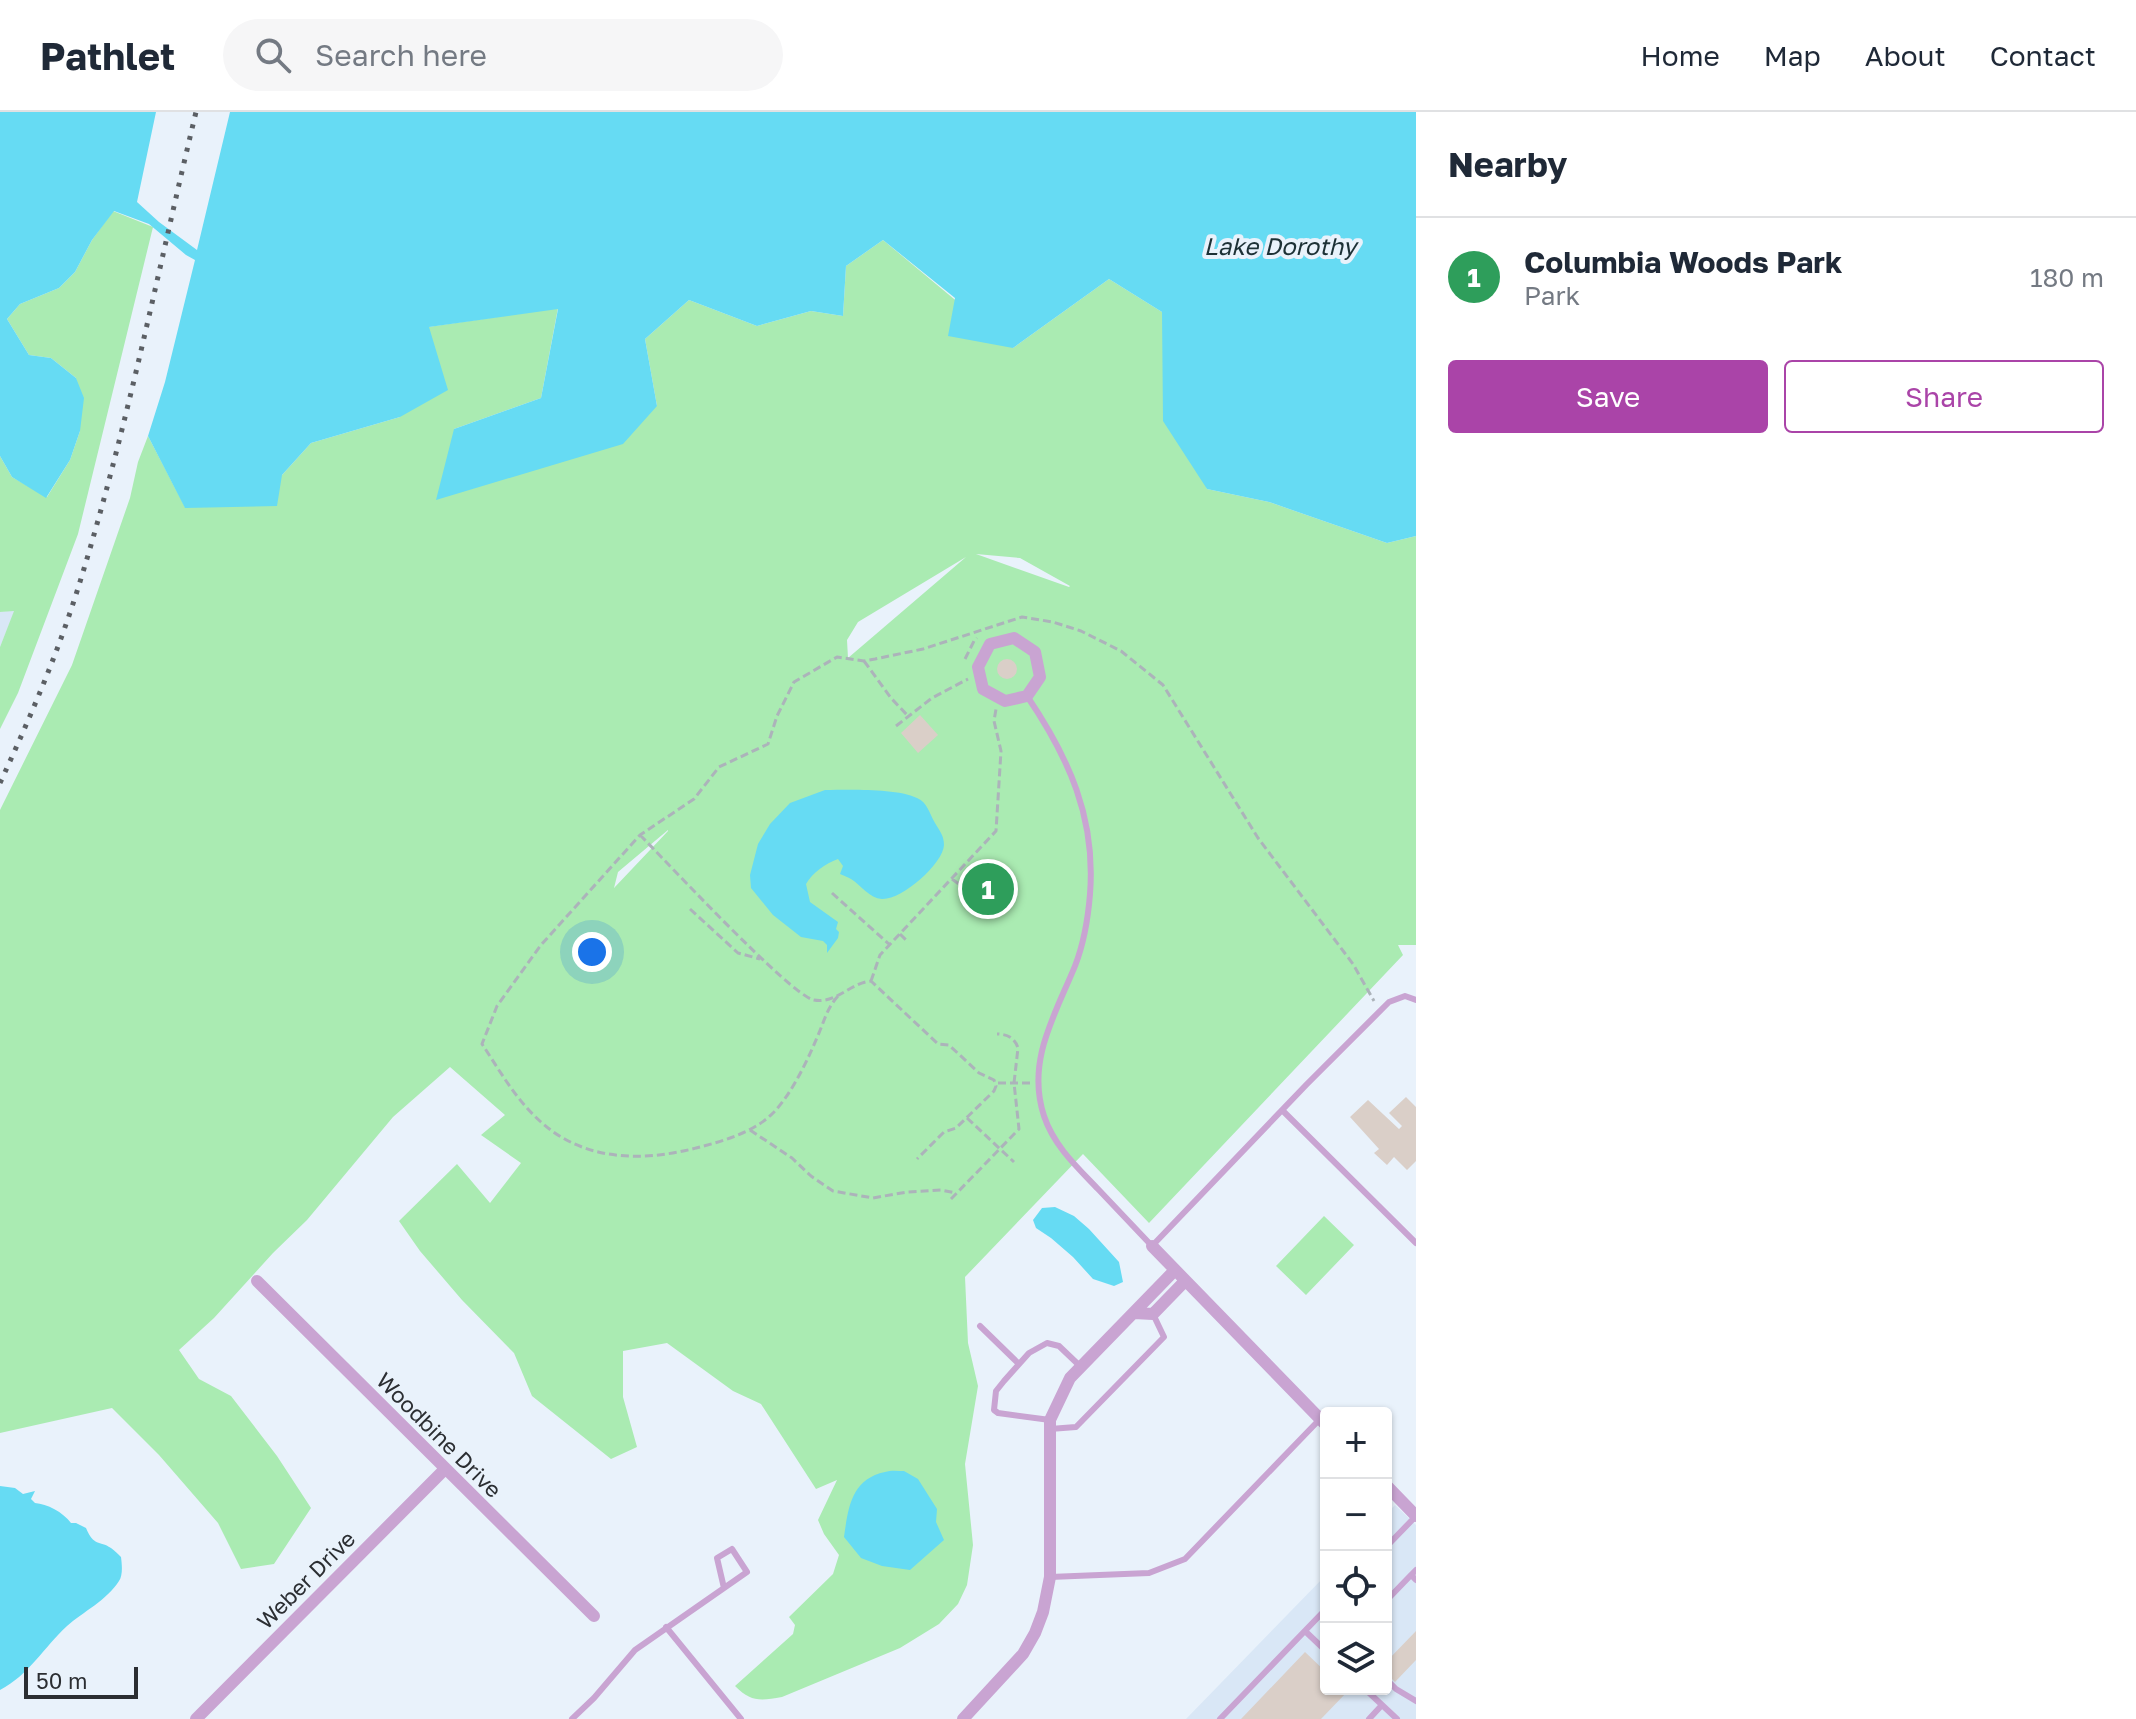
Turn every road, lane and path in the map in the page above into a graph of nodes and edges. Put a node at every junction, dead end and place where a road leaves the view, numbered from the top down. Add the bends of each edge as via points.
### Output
1 (864, 661) junction
2 (980, 676) junction
3 (1027, 696) junction
4 (999, 698) junction
5 (908, 716) junction
6 (896, 726) dead end
7 (640, 835) junction
8 (952, 879) junction
9 (960, 885) dead end
10 (832, 893) dead end
11 (690, 909) dead end
12 (900, 934) junction
13 (907, 941) dead end
14 (890, 945) junction
15 (764, 961) junction
16 (871, 981) junction
17 (838, 996) junction
18 (1416, 1000) edge
19 (1380, 1011) junction
20 (997, 1034) dead end
21 (1038, 1082) junction
22 (996, 1083) junction
23 (1014, 1083) junction
24 (1282, 1110) junction
25 (967, 1118) junction
26 (750, 1130) junction
27 (1000, 1149) junction
28 (917, 1159) dead end
29 (1014, 1162) dead end
30 (956, 1193) junction
31 (951, 1199) dead end
32 (1416, 1243) edge
33 (1152, 1246) junction
34 (1175, 1270) junction
35 (257, 1281) dead end
36 (1185, 1281) junction
37 (1134, 1313) junction
38 (1153, 1314) junction
39 (980, 1326) dead end
40 (1019, 1364) junction
41 (1081, 1367) junction
42 (1320, 1419) edge
43 (1050, 1424) junction
44 (1320, 1425) edge
45 (445, 1469) junction
46 (1392, 1491) edge
47 (1416, 1516) edge
48 (1392, 1541) edge
49 (1414, 1575) edge
50 (1050, 1577) junction
51 (724, 1588) junction
52 (1392, 1595) edge
53 (1320, 1615) edge
54 (594, 1616) dead end
55 (666, 1627) junction
56 (1305, 1631) junction
57 (1320, 1645) edge
58 (1392, 1685) edge
59 (1371, 1695) edge
60 (1416, 1701) edge
61 (1382, 1705) junction
62 (575, 1717) edge
63 (196, 1719) edge
64 (741, 1719) edge
65 (963, 1719) edge
66 (1220, 1719) edge
67 (1369, 1719) edge
68 (1397, 1719) edge

1 - 5 path
1 - 7 path via 837,657 794,682 768,744 719,767 694,799
1 - 19 path via 923,649 1022,617 1081,631 1121,651 1163,685 1258,838 1353,964
2 - 3 street via 978,667 990,644 1014,638 1035,652 1040,677
2 - 4 street via 983,689
2 - 5 path via 966,679
3 - 4 street
3 - 21 lane via 1071,773 1091,856 1085,933 1041,1048
4 - 8 path via 994,721 1001,751 996,831
5 - 6 path
7 - 15 path
7 - 26 path via 532,957 497,1006 482,1044 539,1121 583,1148 652,1158
8 - 9 path
8 - 12 path
10 - 14 path
11 - 15 path via 738,953
12 - 13 path
12 - 14 path
14 - 16 path via 877,960
15 - 17 path via 806,998
16 - 17 path
16 - 22 path via 938,1044 949,1045
17 - 26 path via 791,1088 774,1113
18 - 19 lane via 1396,998
19 - 24 lane
20 - 23 path via 1005,1034 1018,1048
21 - 23 path
21 - 33 lane via 1044,1115 1059,1146
22 - 23 path
22 - 25 path
23 - 27 path via 1019,1129
24 - 32 lane
24 - 33 lane
25 - 27 path
25 - 28 path
26 - 30 path via 833,1191 873,1198
27 - 29 path
27 - 30 path
30 - 31 path
33 - 34 street
34 - 36 street
34 - 37 street
35 - 45 street, Woodbine Drive
36 - 38 street
36 - 42 street
37 - 38 street
37 - 41 street
38 - 43 lane via 1164,1337 1076,1427
39 - 40 lane
40 - 41 lane via 1038,1347 1053,1343
40 - 43 lane via 996,1391 994,1410
41 - 43 street via 1070,1378
43 - 50 street
44 - 50 lane via 1185,1559 1149,1573
45 - 54 street, Woodbine Drive
45 - 63 street, Weber Drive
46 - 47 street
47 - 48 lane
49 - 52 lane
50 - 65 street via 1043,1612 1023,1654
51 - 51 lane via 717,1558 732,1549 747,1572
51 - 55 lane
53 - 56 lane
55 - 62 lane via 635,1650
55 - 64 lane
56 - 57 lane
56 - 66 lane
58 - 60 lane
59 - 61 lane
61 - 67 lane
61 - 68 lane

